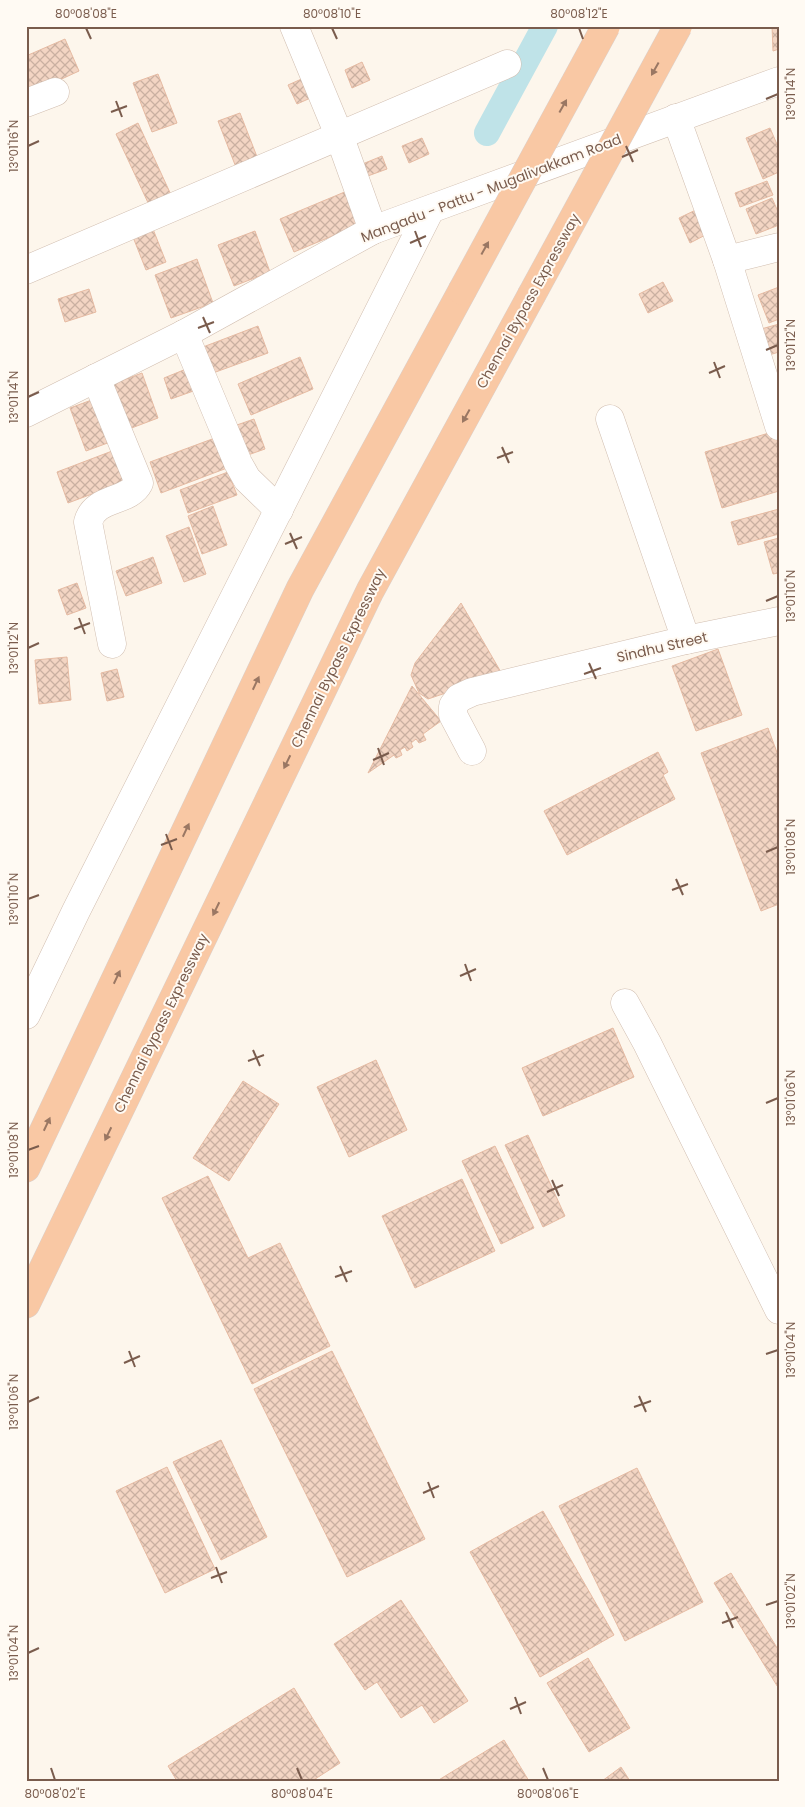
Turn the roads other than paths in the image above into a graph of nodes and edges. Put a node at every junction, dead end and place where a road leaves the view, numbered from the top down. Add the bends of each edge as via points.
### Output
1 (294, 26) edge
2 (606, 26) edge
3 (678, 26) edge
4 (507, 64) dead end
5 (779, 80) edge
6 (55, 92) dead end
7 (26, 103) edge
8 (676, 118) junction
9 (338, 135) junction
10 (430, 210) junction
11 (373, 230) junction
12 (779, 248) edge
13 (727, 260) junction
14 (26, 270) edge
15 (184, 334) junction
16 (96, 378) junction
17 (26, 413) edge
18 (610, 419) dead end
19 (778, 422) edge
20 (279, 510) junction
21 (779, 621) edge
22 (686, 640) junction
23 (112, 644) dead end
24 (472, 751) dead end
25 (625, 1003) dead end
26 (26, 1014) edge
27 (26, 1168) edge
28 (26, 1304) edge
29 (779, 1310) edge

1 - 9 street
27 -> 2 highway, bridge via 300,589
3 -> 28 highway, Chennai Bypass Expressway, bridge via 370,591
4 - 9 street
5 - 8 street, Mangadu - Pattu - Mugalivakkam Road
6 - 7 street
8 - 10 street, Mangadu - Pattu - Mugalivakkam Road
8 - 13 street
9 - 11 street
9 - 14 street
10 - 11 street, Mangadu - Pattu - Mugalivakkam Road
10 - 20 street
11 - 15 street, Mangadu - Pattu - Mugalivakkam Road
12 - 13 street
13 - 19 street
15 - 16 street, Mangadu - Pattu - Mugalivakkam Road
15 - 20 street via 247,479
16 - 17 street, Mangadu - Pattu - Mugalivakkam Road
16 - 23 street via 139,483 134,489 93,510 88,522
18 - 22 street
20 - 26 street
21 - 22 street, Sindhu Street
22 - 24 street, Sindhu Street via 472,692 459,698 453,706 453,715
25 - 29 street via 648,1043

